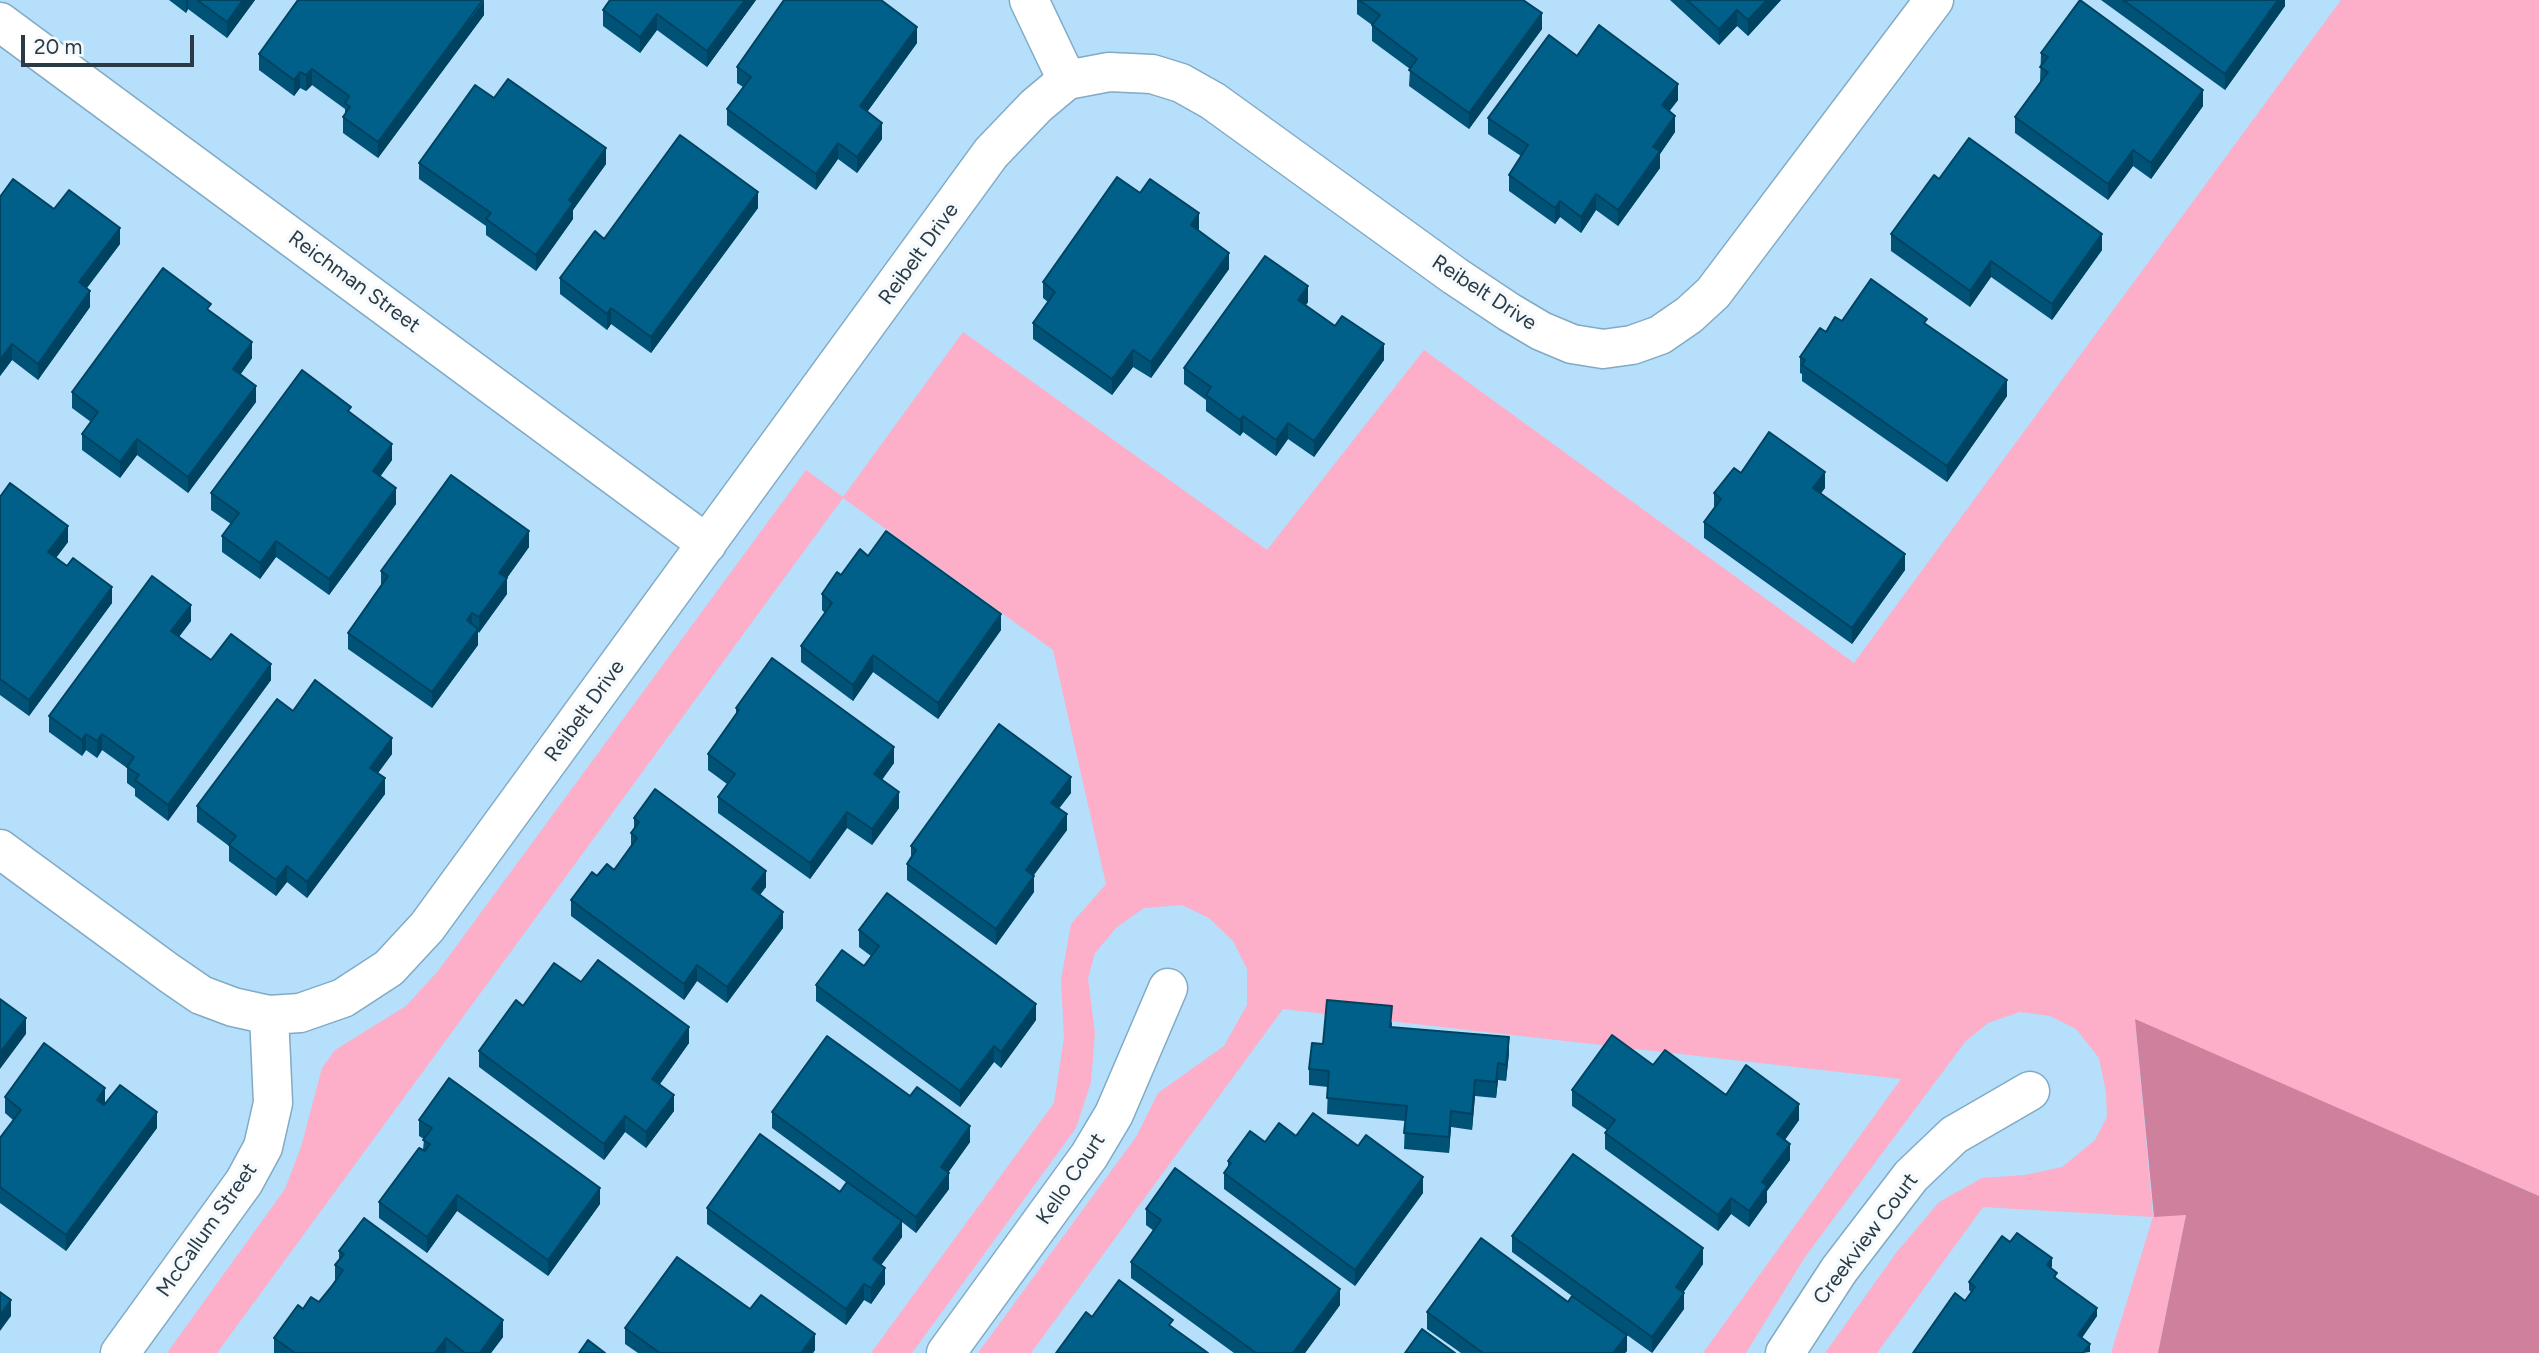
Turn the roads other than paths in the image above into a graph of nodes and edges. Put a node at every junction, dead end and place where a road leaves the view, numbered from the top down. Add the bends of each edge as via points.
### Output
1 (1029, 0) edge
2 (1934, 0) edge
3 (0, 22) edge
4 (1067, 80) junction
5 (707, 544) junction
6 (0, 849) edge
7 (1168, 988) dead end
8 (269, 1015) junction
9 (2030, 1091) dead end
10 (120, 1353) edge
11 (947, 1353) edge
12 (1785, 1353) edge

1 - 4 street
2 - 4 street, Reibelt Drive via 1713,293 1660,335 1603,349 1572,344 1509,313 1213,101 1181,83 1152,74 1109,72
3 - 5 street, Reichman Street
4 - 5 street, Reibelt Drive via 991,153
5 - 8 street, Reibelt Drive via 427,927 389,968 343,998 300,1013
6 - 8 street, Reibelt Drive via 201,995
7 - 11 street, Kello Court via 1114,1114 1089,1156
8 - 10 street, McCallum Street via 273,1102 263,1147 244,1182
9 - 12 street, Creekview Court via 1954,1135 1911,1176 1839,1270

